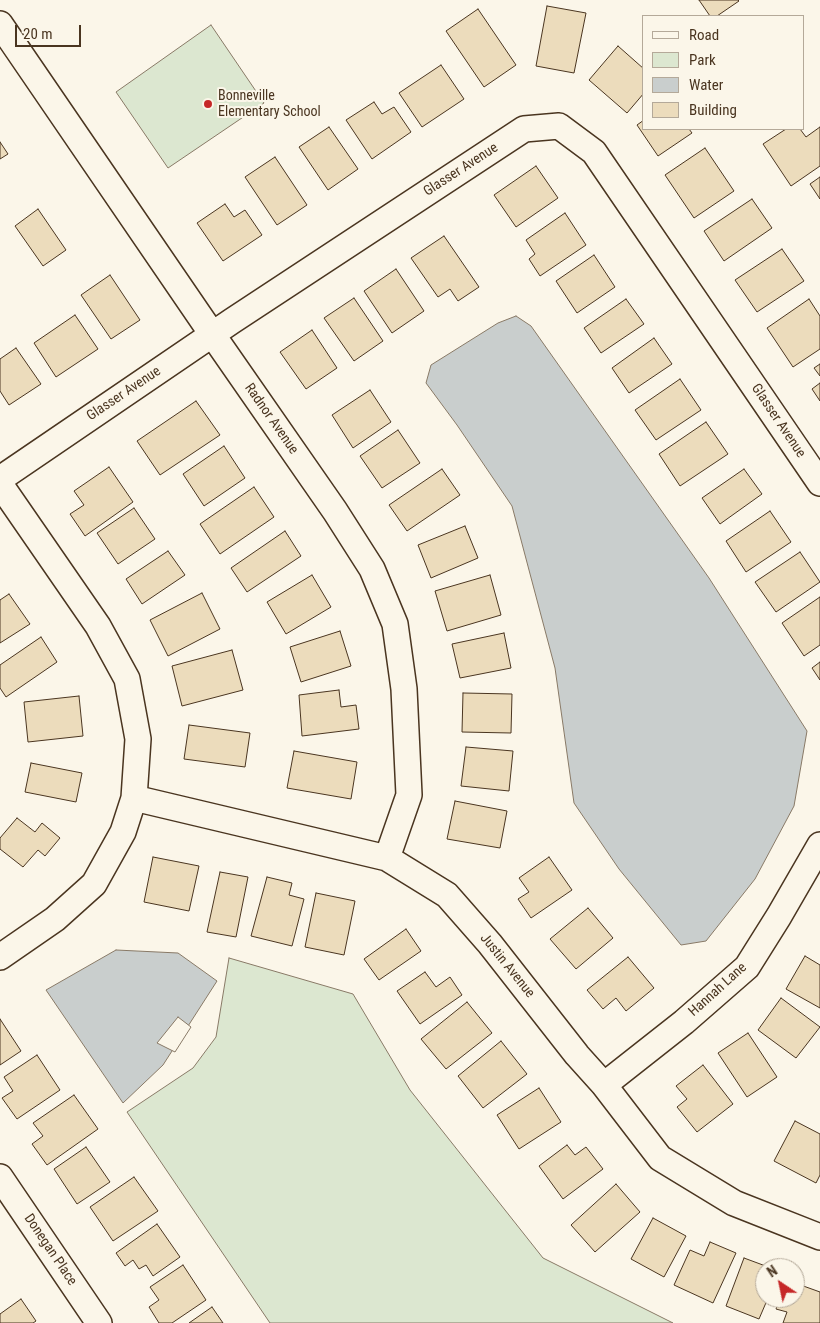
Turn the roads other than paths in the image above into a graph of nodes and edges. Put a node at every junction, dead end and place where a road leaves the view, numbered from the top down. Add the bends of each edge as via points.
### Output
1 (0, 24) edge
2 (212, 334) junction
3 (0, 478) edge
4 (820, 483) edge
5 (0, 484) edge
6 (134, 798) junction
7 (820, 845) edge
8 (386, 858) junction
9 (0, 957) edge
10 (604, 1085) junction
11 (0, 1177) edge
12 (820, 1237) edge
13 (100, 1323) edge

1 - 2 street, Radnor Avenue
2 - 3 street, Glasser Avenue
2 - 4 street, Glasser Avenue via 524,129 559,126 594,152
2 - 8 street, Radnor Avenue via 372,569 395,624 404,689 409,796
5 - 6 street via 98,626 128,679 138,739
6 - 8 street, Justin Avenue
6 - 9 street via 123,832 94,884 55,919
7 - 10 street, Hannah Lane via 747,967
8 - 10 street, Justin Avenue via 447,895
10 - 12 street, Justin Avenue via 660,1158 734,1204
11 - 13 street, Donegan Place

